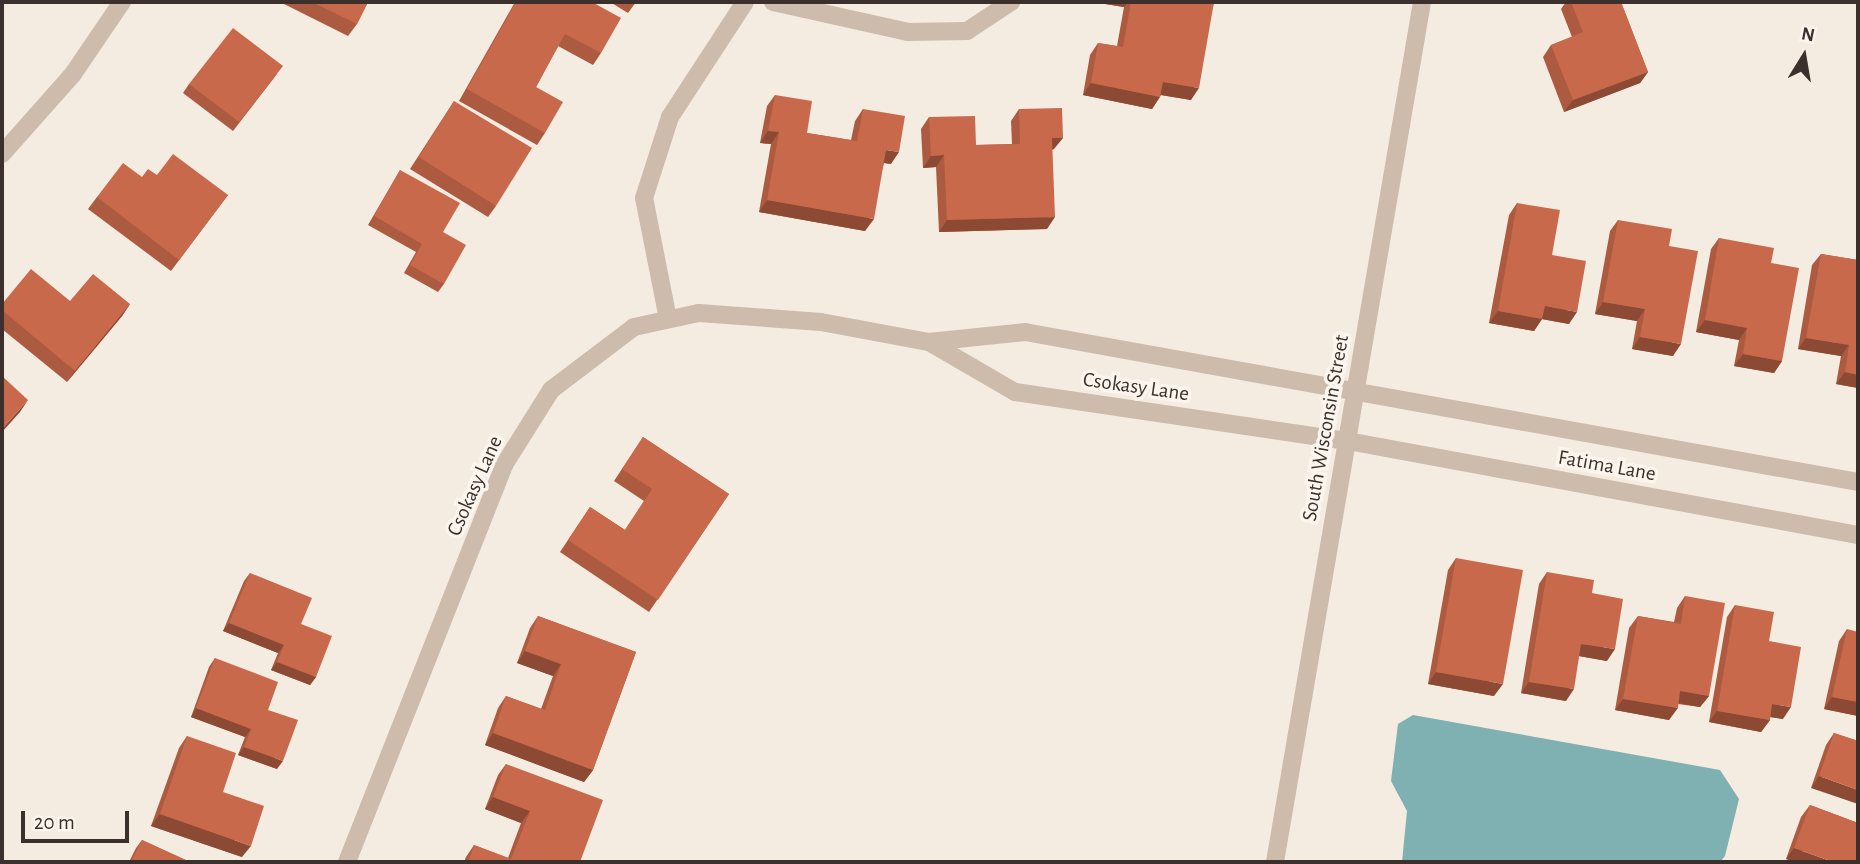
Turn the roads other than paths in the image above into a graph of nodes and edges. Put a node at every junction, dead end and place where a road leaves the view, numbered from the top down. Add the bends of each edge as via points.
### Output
1 (122, 2) edge
2 (745, 2) edge
3 (773, 2) edge
4 (1011, 2) edge
5 (1422, 2) edge
6 (2, 155) edge
7 (668, 320) junction
8 (929, 342) junction
9 (1355, 394) junction
10 (1348, 441) junction
11 (1858, 482) edge
12 (1858, 535) edge
13 (347, 862) edge
14 (1275, 862) edge

1 - 6 street via 74,74
2 - 7 street via 670,117 644,198
3 - 4 street via 908,32 967,31
5 - 9 street, South Wisconsin Street
7 - 8 street, Csokasy Lane via 699,313 821,321
7 - 13 street, Csokasy Lane via 634,327 551,390 504,466
8 - 9 street, Csokasy Lane via 1026,332
8 - 10 street, Csokasy Lane via 1015,392
9 - 10 street, South Wisconsin Street
9 - 11 street, Fatima Lane
10 - 12 street, Fatima Lane
10 - 14 street, South Wisconsin Street

